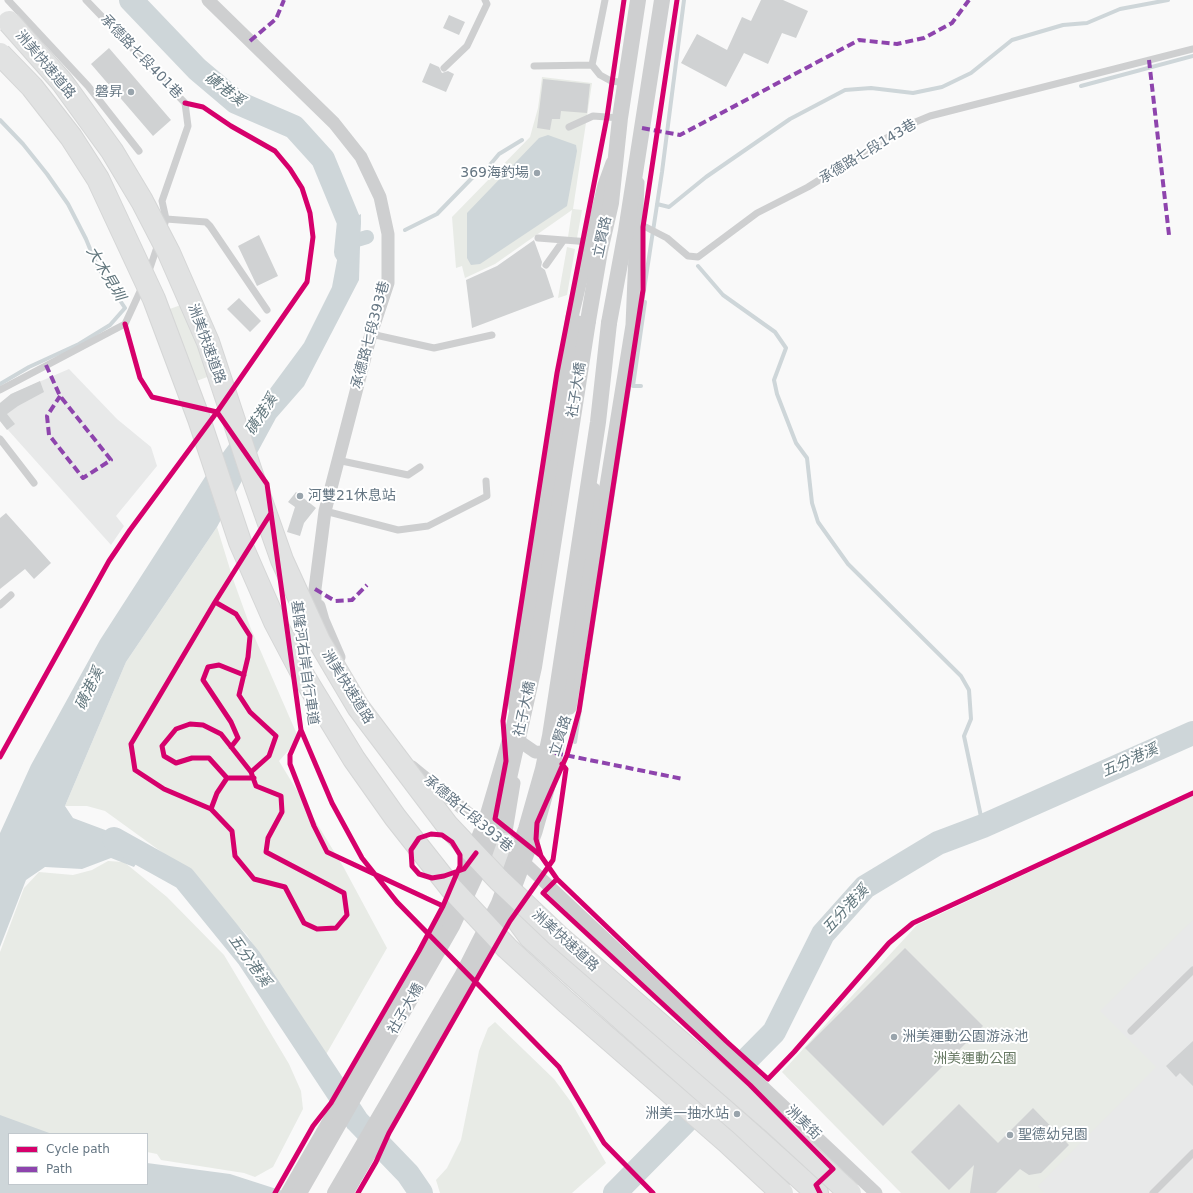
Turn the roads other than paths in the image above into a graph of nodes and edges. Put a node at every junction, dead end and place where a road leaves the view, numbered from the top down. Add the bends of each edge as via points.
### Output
1 (8, 0) edge
2 (86, 0) edge
3 (208, 0) edge
4 (486, 0) edge
5 (605, 0) edge
6 (638, 2) edge
7 (661, 4) edge
8 (0, 13) edge
9 (1193, 49) edge
10 (0, 54) edge
11 (592, 65) junction
12 (534, 66) dead end
13 (444, 68) dead end
14 (626, 83) junction
15 (620, 118) junction
16 (569, 127) dead end
17 (139, 151) dead end
18 (636, 158) junction
19 (166, 219) junction
20 (638, 223) junction
21 (538, 238) dead end
22 (564, 241) junction
23 (595, 247) junction
24 (546, 265) dead end
25 (267, 310) dead end
26 (583, 322) junction
27 (609, 323) joint
28 (371, 334) junction
29 (492, 335) dead end
30 (0, 390) edge
31 (598, 422) junction
32 (0, 439) edge
33 (337, 460) junction
34 (420, 467) dead end
35 (486, 481) dead end
36 (34, 483) dead end
37 (325, 511) junction
38 (315, 589) junction
39 (11, 595) dead end
40 (0, 605) edge
41 (519, 741) junction
42 (555, 753) junction
43 (416, 770) junction
44 (512, 851) junction
45 (1193, 970) edge
46 (1131, 1031) dead end
47 (1193, 1153) edge
48 (1155, 1191) edge
49 (286, 1193) edge
50 (299, 1193) edge
51 (336, 1193) edge
52 (347, 1193) edge
53 (782, 1193) edge
54 (817, 1193) edge
55 (850, 1193) edge
56 (876, 1193) edge

1 - 17 lane via 88,86
2 - 19 lane, 承德路七段401巷 via 185,103 188,126 162,201
3 - 28 street, 承德路七段393巷 via 334,123 361,157 380,197 388,234 388,283
4 - 13 lane via 487,4 467,46
5 - 11 lane
6 - 7 street
6 - 14 street, 立賢路
7 - 18 street, 立賢路
8 - 55 highway, 洲美快速道路, bridge via 62,82 95,127 142,201 166,247 208,342 282,560 319,641 362,712 447,825 499,880 558,936 776,1124
9 - 20 lane, 承德路七段143巷 via 930,116 906,126 808,187 757,213 698,257 688,256 667,238
10 - 53 highway, 洲美快速道路, bridge via 37,93 71,137 98,179 154,299 199,419 240,542 275,622 304,677 354,759 395,817 451,888 507,948
11 - 12 lane
11 - 14 lane via 600,75 611,81
14 - 15 street, 立賢路
15 - 16 lane via 593,116
15 - 23 street, 立賢路 via 611,204
18 - 20 street, 立賢路
18 - 27 street, 立賢路
19 - 25 lane via 206,222
19 - 30 lane, 承德路七段401巷 via 147,277 125,324
20 - 42 street, 立賢路 via 632,325 570,707
21 - 22 lane
22 - 23 lane
22 - 24 lane
23 - 26 street, 立賢路
23 - 41 street, 立賢路 via 572,318 513,689
26 - 49 street, bridge via 525,666 486,818 453,900 430,946
26 - 50 street, 社子大橋, bridge via 534,667 507,787 495,824 480,866 452,926
27 - 31 street, 社子大橋, bridge
28 - 29 lane via 434,348
28 - 33 street, 承德路七段393巷
31 - 51 street, 社子大橋, bridge via 550,736 526,829 499,903 462,976
31 - 52 street, bridge via 592,520 559,739 553,772 536,832 508,907 470,981
32 - 36 lane
33 - 34 lane via 408,475
33 - 37 street, 承德路七段393巷
35 - 37 lane via 487,496 428,526 398,530
37 - 38 street, 承德路七段393巷
38 - 43 street, 承德路七段393巷 via 323,620 344,666 386,732
38 - 43 street, 承德路七段393巷 via 314,616 317,641 333,686 353,714
39 - 40 lane
41 - 42 street via 535,752
41 - 44 street, 立賢路
42 - 44 street, 立賢路 via 545,788
43 - 44 street, 承德路七段393巷
44 - 54 highway via 520,901 533,930 560,965
44 - 56 street, 洲美街
45 - 46 lane
47 - 48 lane

